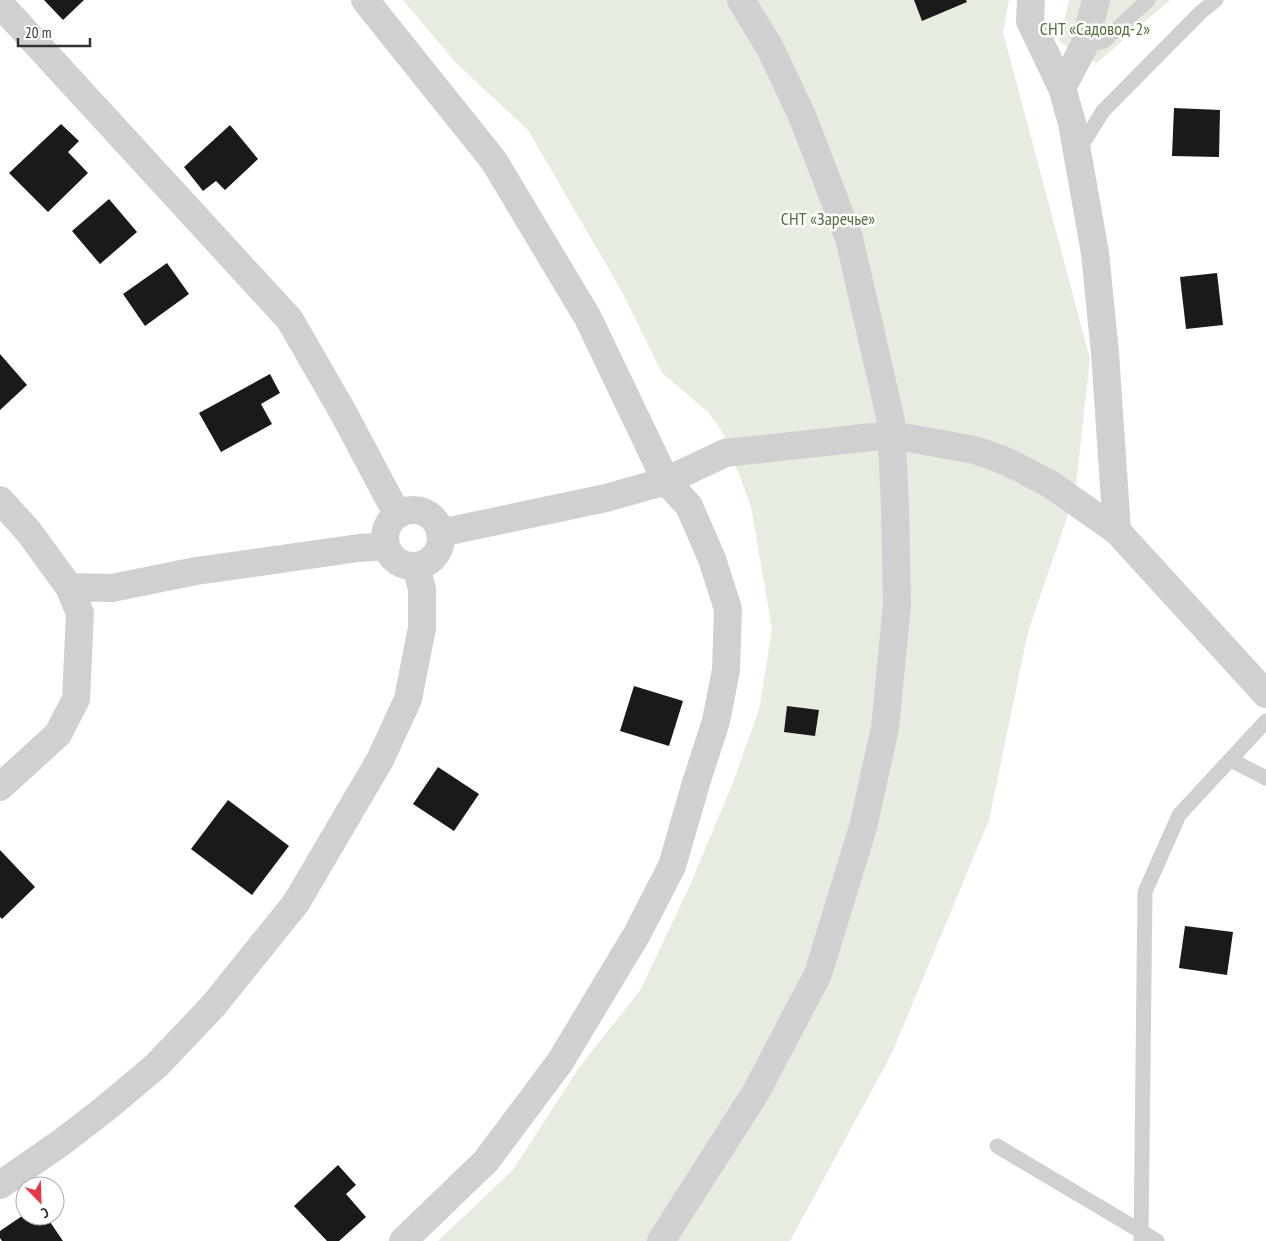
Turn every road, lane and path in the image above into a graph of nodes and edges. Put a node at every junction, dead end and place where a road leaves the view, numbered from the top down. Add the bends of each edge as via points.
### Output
1 (366, 0) edge
2 (741, 0) edge
3 (1031, 0) edge
4 (1096, 0) edge
5 (1148, 0) edge
6 (1216, 0) edge
7 (0, 4) edge
8 (1084, 46) junction
9 (1062, 88) junction
10 (1077, 152) junction
11 (891, 435) junction
12 (666, 481) junction
13 (0, 500) edge
14 (398, 514) junction
15 (1117, 531) junction
16 (440, 533) junction
17 (386, 546) junction
18 (416, 566) junction
19 (69, 587) junction
20 (1266, 694) edge
21 (1266, 721) edge
22 (1231, 760) junction
23 (1266, 778) edge
24 (0, 787) edge
25 (997, 1146) dead end
26 (0, 1185) edge
27 (1142, 1236) edge
28 (403, 1241) edge
29 (661, 1241) edge
30 (1157, 1241) edge

1 - 12 street via 494,161 588,318
2 - 11 street via 770,48 803,118 849,238
3 - 9 street via 1030,21
4 - 8 street
5 - 8 lane via 1104,41
6 - 10 lane via 1103,111
7 - 14 street via 290,320
8 - 9 street
9 - 10 street
10 - 15 street via 1096,262
11 - 12 street via 725,453
11 - 15 street via 975,450 1008,462 1050,484
11 - 29 street via 897,604 885,728 863,827 818,974 756,1092
12 - 16 street via 606,498
12 - 28 street via 689,506 712,559 728,608 726,670 716,720 672,866 637,934 560,1062 486,1161
13 - 19 street via 29,532
14 - 16 street via 416,510 424,512 437,524
14 - 17 street via 387,528
15 - 20 street
16 - 18 street via 438,551 425,564
17 - 18 street via 394,559
17 - 19 street via 196,571 112,588
18 - 26 street via 422,589 422,628 408,699 380,760 296,903 213,1006 156,1066 62,1142
19 - 24 street via 80,613 76,699 58,734
21 - 22 lane
22 - 23 lane
22 - 27 lane via 1179,815 1146,892
25 - 27 lane
27 - 30 lane

